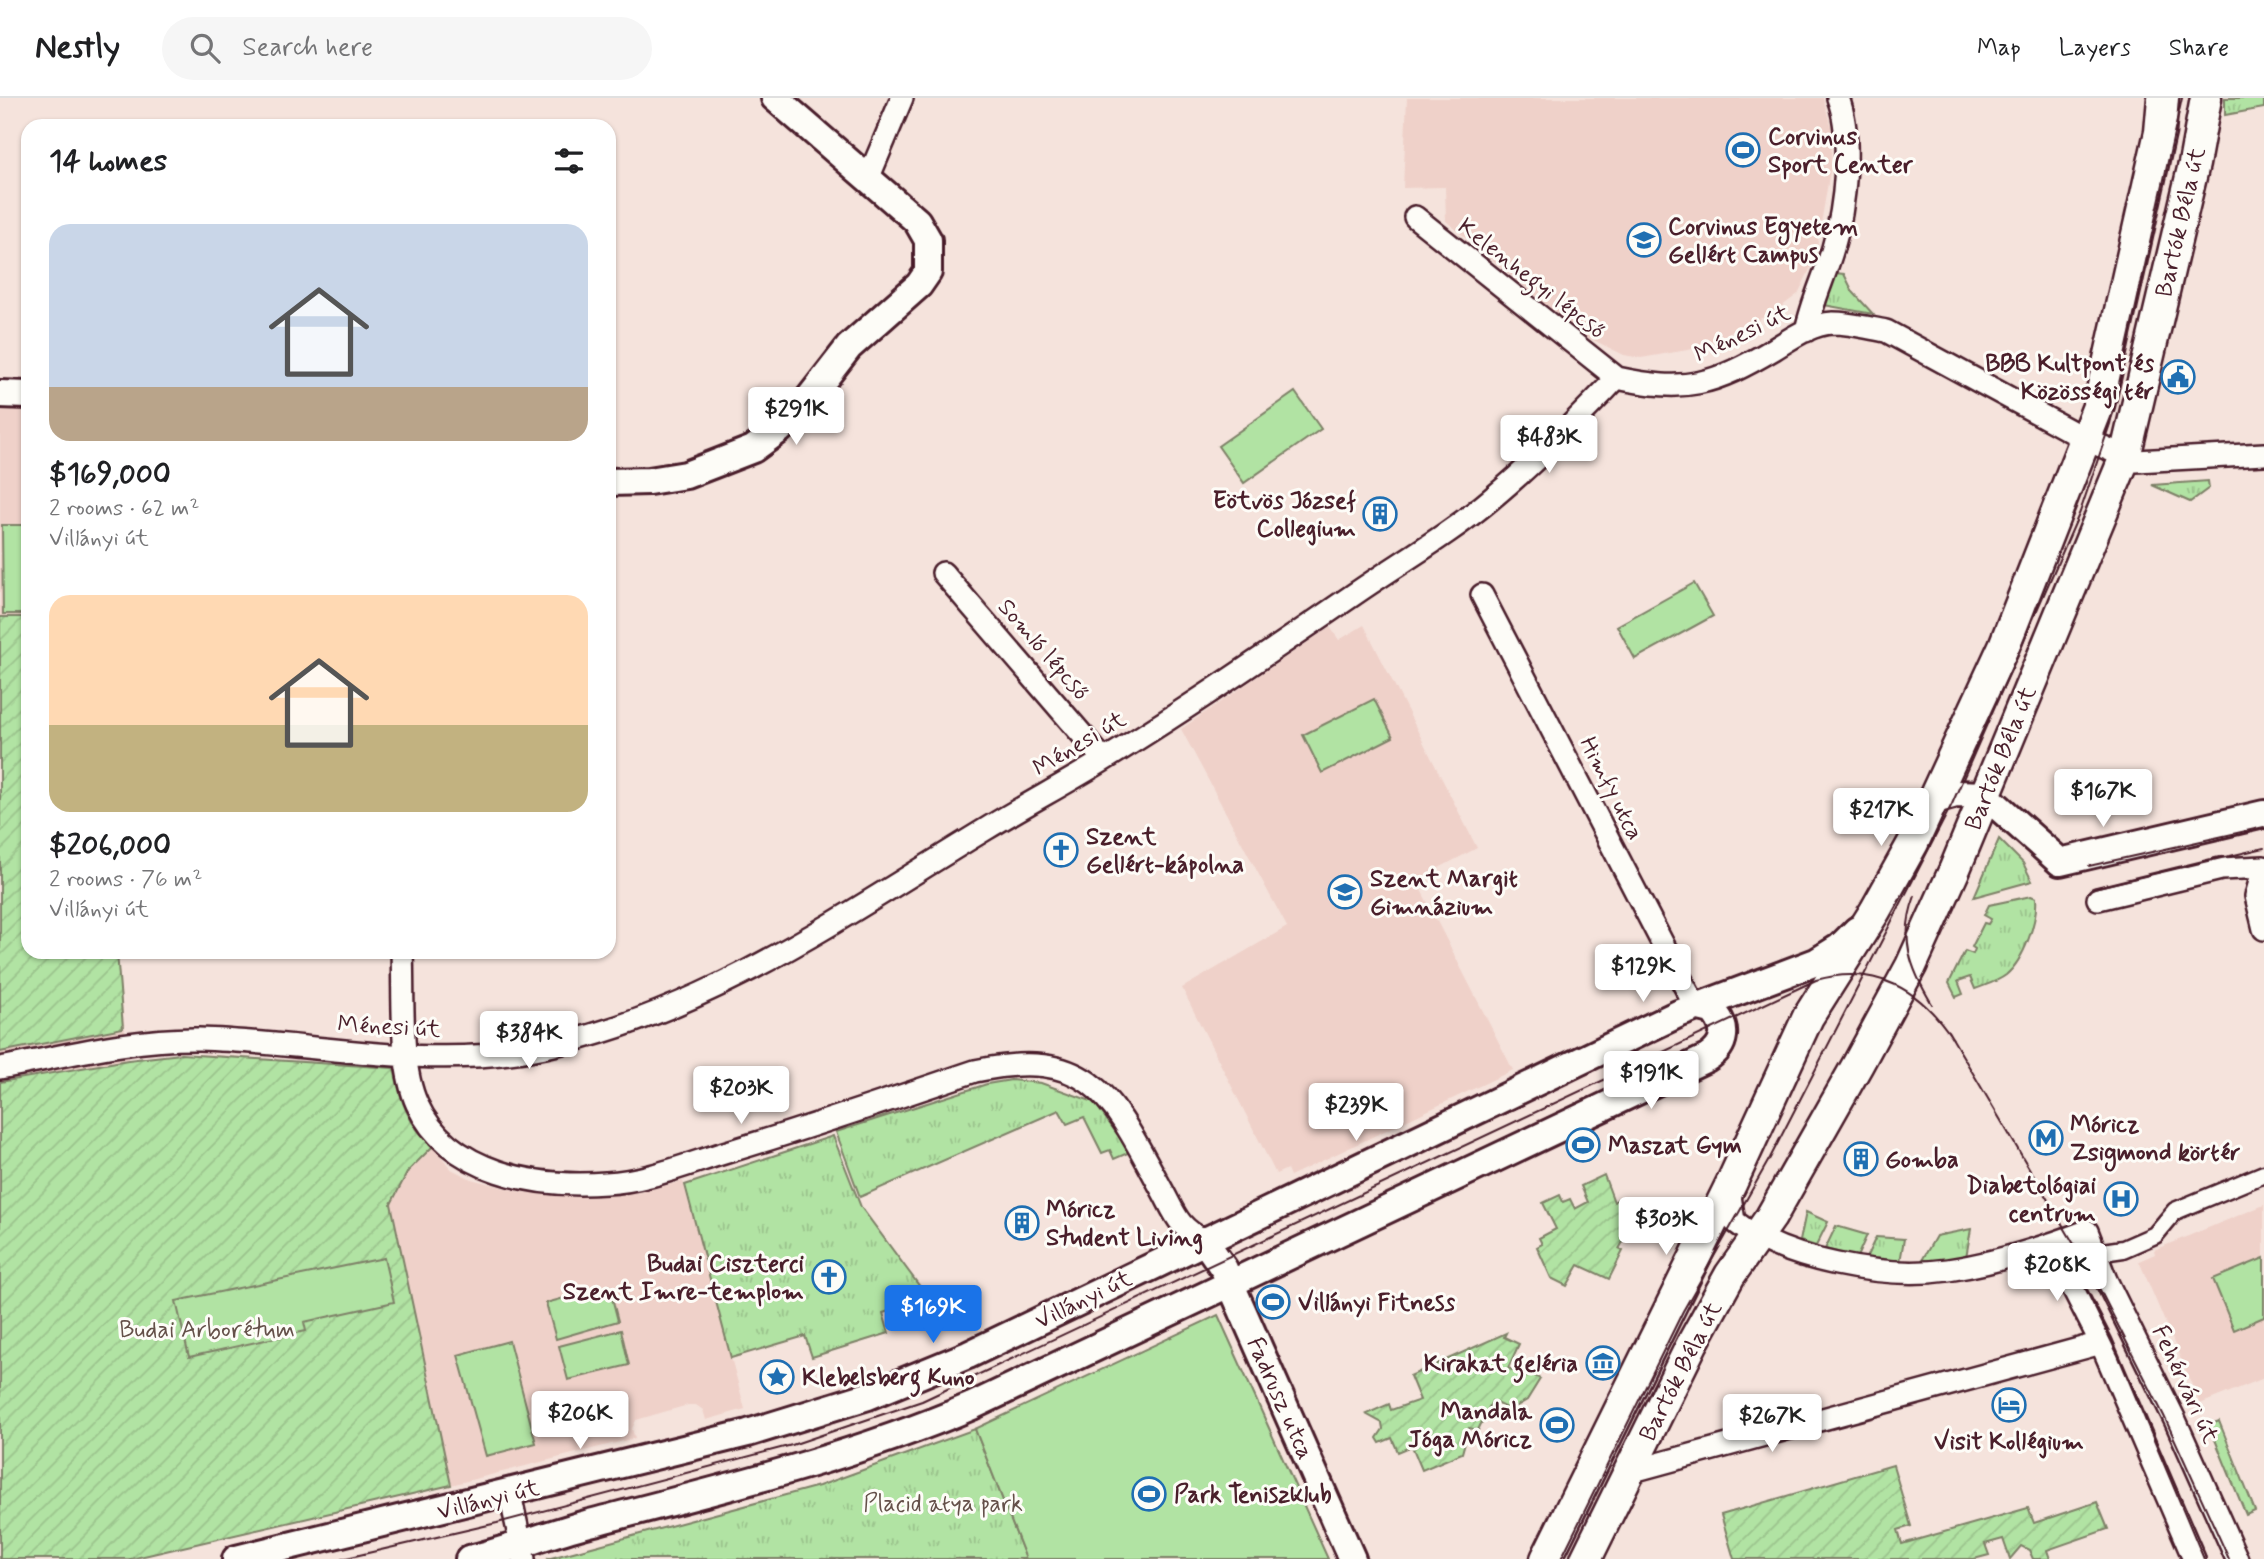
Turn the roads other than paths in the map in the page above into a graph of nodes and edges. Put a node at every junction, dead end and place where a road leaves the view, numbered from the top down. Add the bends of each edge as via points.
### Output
1 (775, 98) edge
2 (901, 98) edge
3 (1838, 98) edge
4 (2163, 98) edge
5 (2206, 98) edge
6 (868, 179) junction
7 (1415, 217) dead end
8 (1806, 331) junction
9 (1617, 379) junction
10 (0, 394) edge
11 (21, 395) edge
12 (2087, 440) junction
13 (2264, 454) edge
14 (2125, 457) junction
15 (616, 481) edge
16 (943, 573) dead end
17 (1482, 595) dead end
18 (1104, 760) junction
19 (1985, 795) junction
20 (1935, 800) junction
21 (2264, 814) edge
22 (2264, 867) edge
23 (2098, 899) dead end
24 (1875, 911) junction
25 (2264, 929) edge
26 (402, 959) edge
27 (1695, 1006) junction
28 (407, 1058) junction
29 (0, 1068) edge
30 (2264, 1174) edge
31 (1729, 1188) junction
32 (1758, 1237) junction
33 (1204, 1240) junction
34 (2050, 1245) junction
35 (2096, 1253) junction
36 (1231, 1284) junction
37 (2101, 1343) junction
38 (1629, 1472) junction
39 (510, 1494) junction
40 (523, 1552) edge
41 (236, 1559) edge
42 (469, 1559) edge
43 (1352, 1559) edge
44 (1546, 1559) edge
45 (1586, 1559) edge
46 (2194, 1559) edge
47 (2237, 1559) edge

1 - 6 street
2 - 6 street
3 - 8 street via 1846,126 1843,182 1834,247
4 - 12 main road, Bartók Béla út via 2160,132
5 - 14 main road, Bartók Béla út
6 - 15 street via 924,230 931,260 919,285 849,347 794,415 753,449 677,477
7 - 9 street, Kelenhegyi lépcső
8 - 9 street, Ménesi út via 1699,383 1653,386
8 - 12 street, Ménesi út via 1831,323 1886,331
9 - 18 street, Ménesi út via 1480,508
10 - 11 street
12 - 14 street, Ménesi út
12 - 20 main road, Bartók Béla út via 2004,646
13 - 14 street, Ménesi út via 2147,462
14 - 19 main road, Bartók Béla út
16 - 18 street, Somló lépcső
17 - 27 street, Himfy utca
18 - 28 street, Ménesi út via 708,992 541,1048
19 - 20 street via 1947,795
19 - 21 street via 2060,862
19 - 32 main road, Bartók Béla út via 1911,966
20 - 24 main road, Bartók Béla út
22 - 23 street via 2221,869
22 - 25 street via 2256,896
24 - 27 street, Villányi út via 1840,947 1816,962
24 - 31 main road, Bartók Béla út via 1808,1017
26 - 28 street
27 - 33 street, Villányi út
27 - 36 street, Villányi út via 1712,1010 1722,1023 1723,1042 1701,1062
28 - 29 street, Ménesi út via 193,1039 147,1042
28 - 33 street via 417,1104 463,1155 500,1174 562,1183 642,1178 975,1071 1046,1066 1076,1075 1102,1090 1128,1127 1185,1231
30 - 35 street via 2175,1212 2155,1235 2123,1249
31 - 32 street via 1734,1221
31 - 44 main road, Bartók Béla út
32 - 34 street via 1815,1258 1899,1270 1966,1267
32 - 38 main road, Bartók Béla út via 1730,1275
33 - 36 street, Fadrusz utca
33 - 39 street, Villányi út via 968,1355 869,1396 748,1433
34 - 35 street, Fehérvári út via 2087,1231
34 - 37 street
35 - 47 street, Fehérvári út
36 - 40 street, Villányi út via 972,1406 888,1440 575,1527
36 - 43 street, Fadrusz utca
37 - 38 street
37 - 46 street
38 - 45 main road, Bartók Béla út
39 - 40 street
39 - 41 street, Villányi út
40 - 42 street, Villányi út

